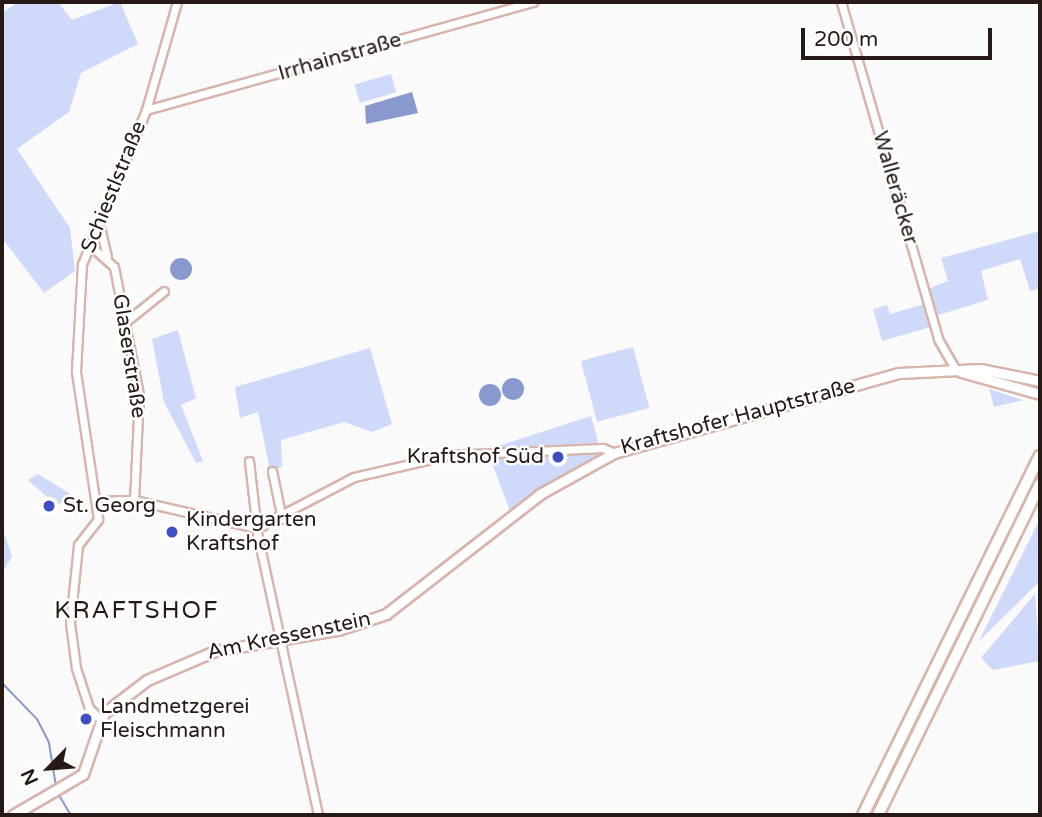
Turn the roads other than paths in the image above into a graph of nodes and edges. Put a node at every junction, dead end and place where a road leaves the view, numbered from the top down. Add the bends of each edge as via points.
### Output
1 (177, 2) edge
2 (533, 2) edge
3 (841, 2) edge
4 (146, 110) junction
5 (101, 231) junction
6 (93, 248) junction
7 (107, 256) junction
8 (164, 291) dead end
9 (124, 324) junction
10 (956, 370) junction
11 (1038, 379) edge
12 (1040, 394) edge
13 (614, 453) junction
14 (1040, 456) edge
15 (249, 461) dead end
16 (272, 471) dead end
17 (1040, 485) edge
18 (134, 500) junction
19 (96, 501) junction
20 (282, 519) junction
21 (260, 527) junction
22 (281, 639) junction
23 (101, 720) junction
24 (13, 815) edge
25 (318, 815) edge
26 (863, 815) edge
27 (878, 815) edge

1 - 4 street, Schiestlstraße
2 - 4 street, Irrhainstraße
3 - 10 street, Walleräcker via 939,339
4 - 5 street, Schiestlstraße
5 - 6 street, Schiestlstraße
5 - 7 street, Glaserstraße
6 - 7 street
6 - 19 street, Schiestlstraße via 82,264 75,339
7 - 9 street, Glaserstraße
8 - 9 street
9 - 18 street, Glaserstraße via 139,395
10 - 11 street, Kraftshofer Hauptstraße
10 - 12 street, Kraftshofer Hauptstraße
10 - 13 street, Kraftshofer Hauptstraße via 893,375
13 - 20 street, Kraftshofer Hauptstraße via 603,448 449,455 354,477
13 - 22 street, Am Kressenstein via 540,494 396,609 346,629
14 - 26 main road
15 - 21 street
16 - 20 street
17 - 27 main road
18 - 19 street
18 - 21 street
19 - 23 street via 98,519 79,545 69,623 83,688
20 - 21 street, Kraftshofer Hauptstraße
21 - 22 street
22 - 23 street, Am Kressenstein via 178,663 132,689
22 - 25 street
23 - 24 street via 91,763 66,785

